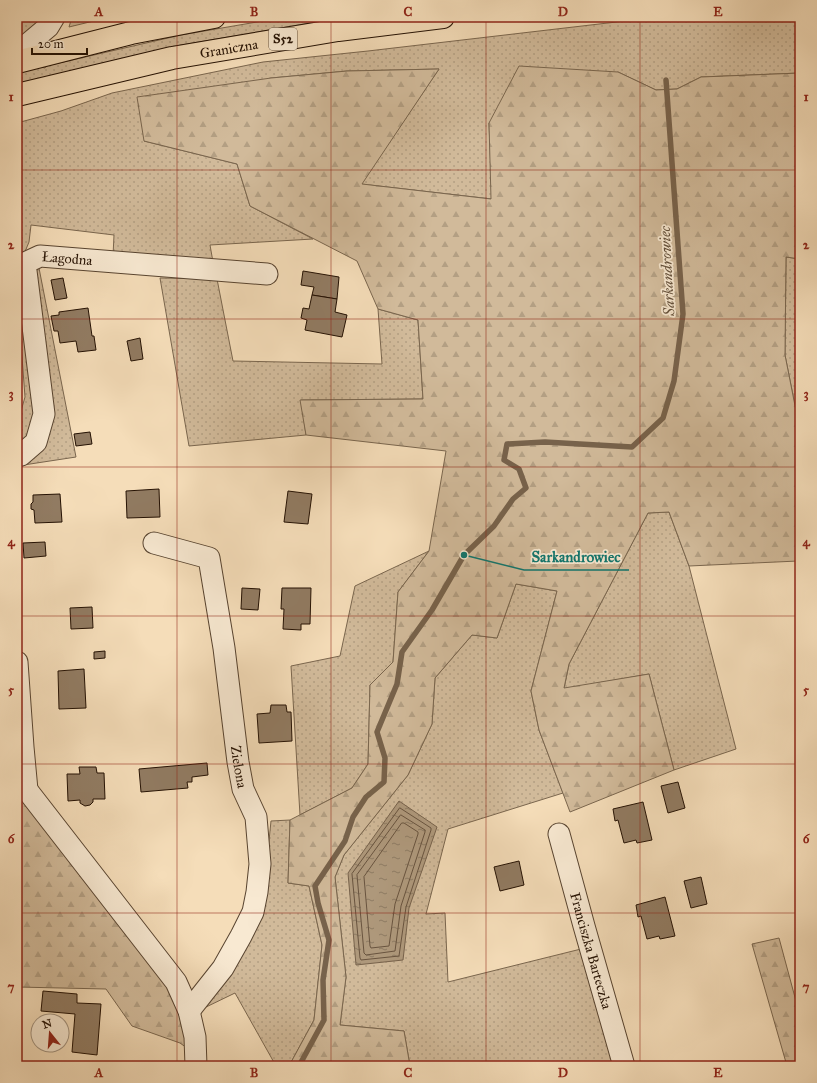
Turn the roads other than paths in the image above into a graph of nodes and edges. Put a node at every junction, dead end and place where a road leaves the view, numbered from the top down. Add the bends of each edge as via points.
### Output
1 (54, 17) edge
2 (214, 17) edge
3 (443, 17) edge
4 (17, 53) edge
5 (17, 62) edge
6 (17, 95) edge
7 (267, 274) dead end
8 (17, 456) edge
9 (154, 543) dead end
10 (17, 662) edge
11 (22, 786) edge
12 (559, 834) dead end
13 (189, 1011) junction
14 (196, 1066) edge
15 (624, 1066) edge

1 - 4 street via 48,27
2 - 5 highway via 130,33
3 - 6 highway, Graniczna / S52 via 338,30 172,58
7 - 8 street, Łagodna via 40,256 25,263 44,414 36,442
9 - 13 street, Zielona via 209,558 224,648 238,762 243,790 256,817 260,864 253,912 223,968
10 - 11 street via 23,746
11 - 13 street via 176,982
12 - 15 street, Franciszka Barteczka
13 - 14 street via 195,1037

